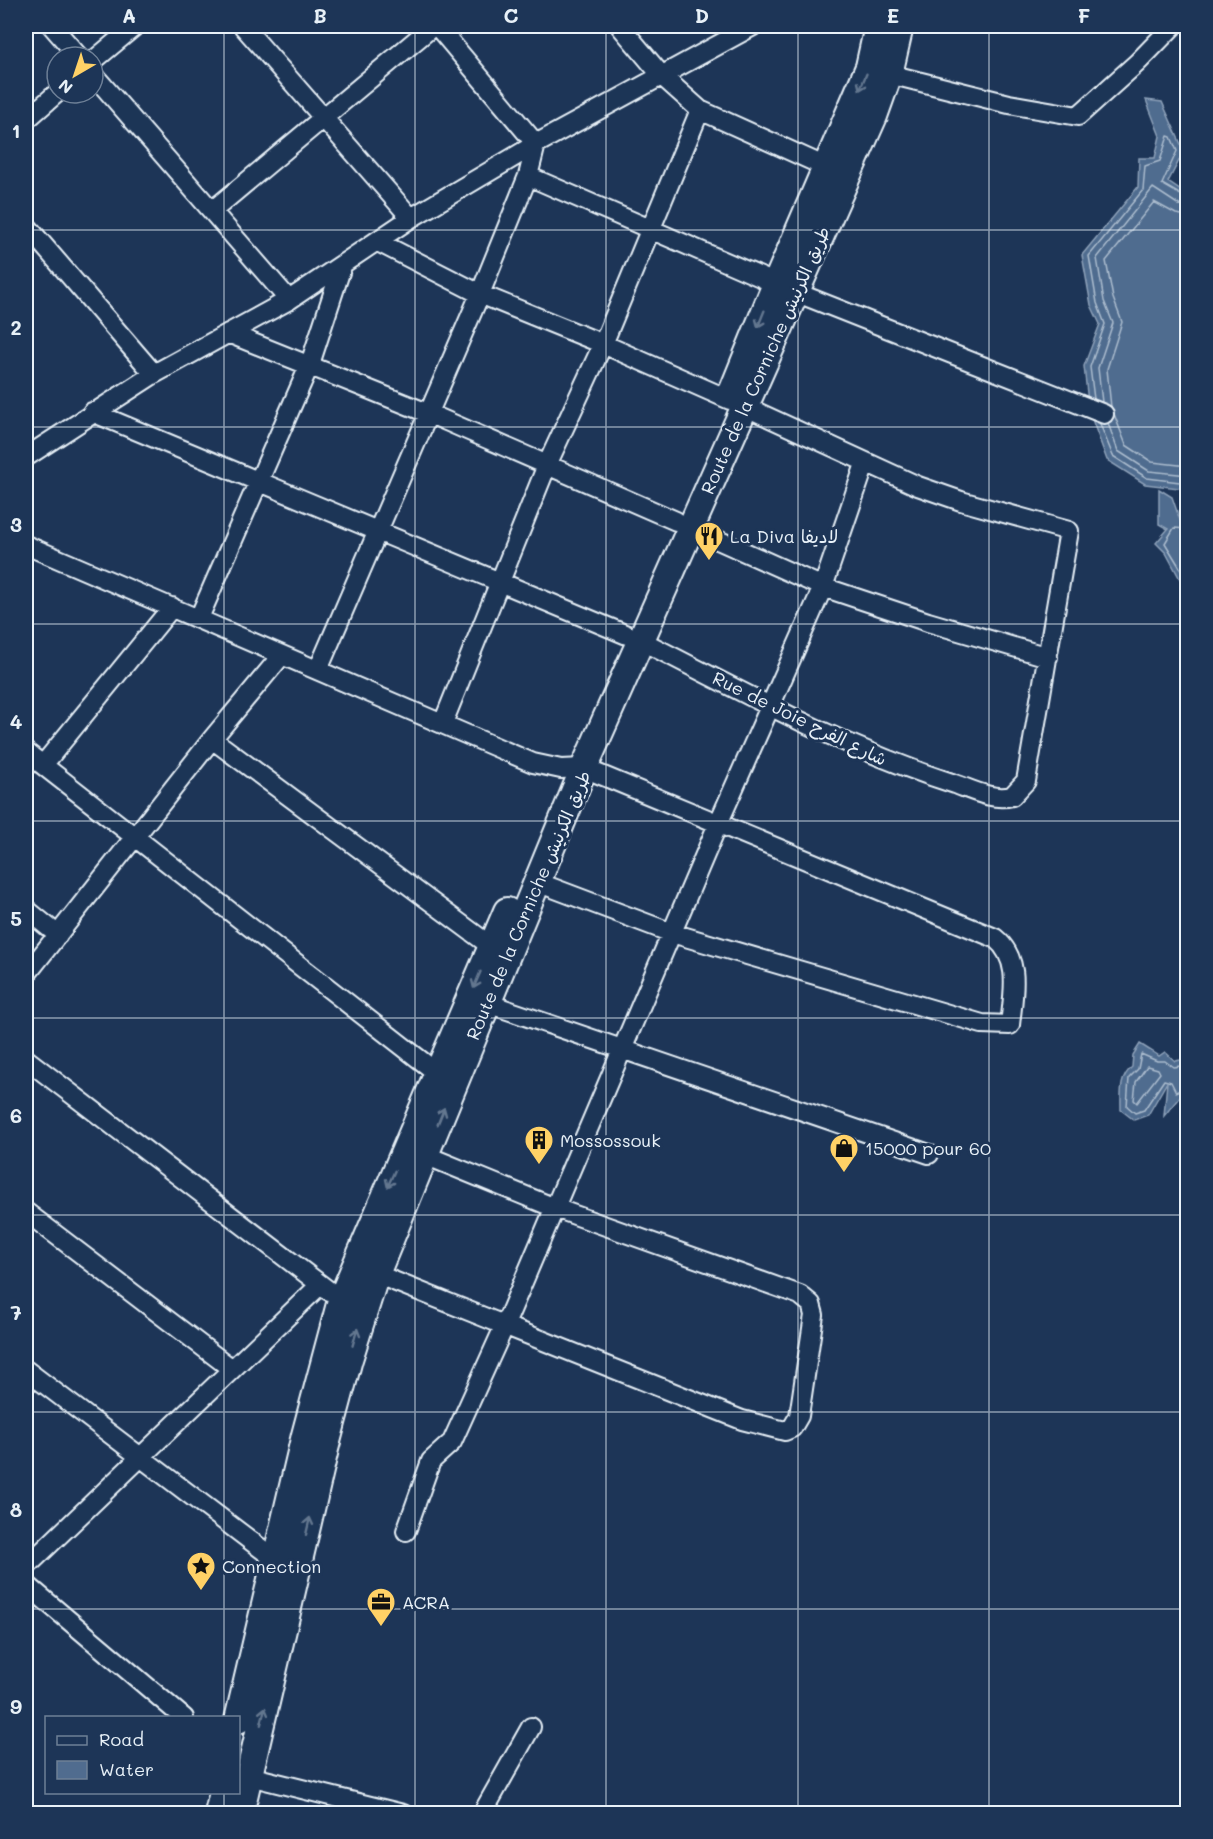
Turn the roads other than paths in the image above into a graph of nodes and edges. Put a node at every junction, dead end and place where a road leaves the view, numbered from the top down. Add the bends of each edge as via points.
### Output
1 (52, 26) edge
2 (135, 26) edge
3 (243, 26) edge
4 (435, 26) edge
5 (620, 26) edge
6 (753, 26) edge
7 (878, 26) edge
8 (900, 26) edge
9 (1173, 26) edge
10 (69, 45) edge
11 (105, 52) edge
12 (889, 74) junction
13 (662, 76) junction
14 (105, 88) edge
15 (45, 103) edge
16 (700, 110) junction
17 (323, 116) junction
18 (26, 120) edge
19 (536, 144) junction
20 (826, 167) junction
21 (528, 176) junction
22 (212, 211) junction
23 (411, 218) junction
24 (26, 225) edge
25 (650, 228) junction
26 (378, 242) junction
27 (342, 266) junction
28 (785, 288) junction
29 (480, 294) junction
30 (289, 300) junction
31 (228, 333) junction
32 (603, 344) junction
33 (310, 364) junction
34 (154, 374) junction
35 (737, 403) junction
36 (92, 412) junction
37 (430, 414) junction
38 (1104, 414) dead end
39 (26, 457) edge
40 (865, 464) junction
41 (547, 465) junction
42 (258, 483) junction
43 (684, 525) junction
44 (377, 532) junction
45 (26, 545) edge
46 (499, 583) junction
47 (824, 587) junction
48 (172, 608) junction
49 (199, 618) junction
50 (634, 638) junction
51 (282, 655) junction
52 (1048, 657) junction
53 (318, 670) junction
54 (770, 706) junction
55 (443, 723) junction
56 (212, 739) junction
57 (26, 752) edge
58 (43, 765) junction
59 (577, 769) junction
60 (718, 824) junction
61 (136, 837) junction
62 (537, 882) junction
63 (26, 909) edge
64 (672, 933) junction
65 (58, 935) junction
66 (492, 947) junction
67 (26, 975) edge
68 (487, 1003) junction
69 (624, 1050) junction
70 (26, 1059) edge
71 (437, 1073) junction
72 (929, 1154) dead end
73 (425, 1155) junction
74 (555, 1208) junction
75 (26, 1212) edge
76 (376, 1274) junction
77 (330, 1292) junction
78 (504, 1328) junction
79 (232, 1369) junction
80 (26, 1370) edge
81 (139, 1459) junction
82 (406, 1531) dead end
83 (276, 1560) junction
84 (26, 1567) edge
85 (26, 1584) edge
86 (182, 1716) edge
87 (239, 1716) edge
88 (531, 1727) dead end
89 (246, 1765) edge
90 (223, 1794) edge
91 (218, 1814) edge
92 (240, 1814) edge
93 (403, 1814) edge
94 (482, 1814) edge

1 - 10 street
2 - 11 street
3 - 17 street
4 - 17 street
4 - 19 street
5 - 13 street
6 - 13 street
7 -> 20 street, Route de la Corniche طريق الكرنيش via 869,67
8 - 12 street, Route de la Corniche طريق الكرنيش
9 - 12 street via 1078,116 1009,104
12 - 28 street, Route de la Corniche طريق الكرنيش via 874,116
13 - 16 street
13 - 19 street
14 - 22 street
15 - 18 street
16 - 20 street
16 - 25 street
17 - 22 street
17 - 23 street
19 - 21 street
19 - 23 street
20 - 28 street, Route de la Corniche طريق الكرنيش
21 - 25 street
21 - 29 street
22 - 30 street
23 - 26 street
24 - 34 street
25 - 28 street
25 - 32 street
26 - 27 street
26 - 29 street
27 - 30 street
27 - 33 street
28 - 35 street, Route de la Corniche طريق الكرنيش
28 - 38 street
29 - 32 street
29 - 37 street
30 - 31 street
31 - 33 street
31 - 34 street
32 - 35 street
32 - 41 street
33 - 37 street
33 - 42 street
34 - 36 street
35 - 40 street
35 - 43 street, Route de la Corniche طريق الكرنيش
36 - 39 street
36 - 42 street, Rue de Joie شارع الفرح
37 - 41 street
37 - 44 street
40 - 47 street
40 - 52 street via 961,501 1069,531
41 - 43 street
41 - 46 street
42 - 44 street, Rue de Joie شارع الفرح
42 - 49 street
43 - 47 street
43 - 50 street, Route de la Corniche طريق الكرنيش
44 - 46 street, Rue de Joie شارع الفرح
44 - 53 street
45 - 48 street
46 - 50 street, Rue de Joie شارع الفرح
46 - 55 street
47 - 52 street
47 - 54 street
48 - 49 street
48 - 58 street
49 - 51 street
50 - 54 street, Rue de Joie شارع الفرح
50 - 59 street, Route de la Corniche طريق الكرنيش
51 - 53 street
51 - 56 street
52 - 54 street, Rue de Joie شارع الفرح via 1026,781 1012,796 994,797 901,767
53 - 55 street
54 - 60 street
55 - 59 street via 533,763
56 - 61 street
56 - 66 street
57 - 58 street
58 - 61 street
59 - 60 street
59 - 62 street, Route de la Corniche طريق الكرنيش
59 - 66 street, Route de la Corniche طريق الكرنيش
60 - 64 street
60 - 64 street via 995,938 1013,961 1010,1025 982,1024
61 - 65 street
61 - 71 street
62 - 64 street
62 - 68 street, Route de la Corniche طريق الكرنيش
63 - 65 street
64 - 69 street
65 - 67 street
66 -> 71 street, Route de la Corniche طريق الكرنيش
68 - 69 street
73 -> 68 street, Route de la Corniche طريق الكرنيش
69 - 72 street
69 - 74 street
70 - 77 street
71 -> 77 street, Route de la Corniche طريق الكرنيش
73 - 74 street
73 - 76 street, Route de la Corniche طريق الكرنيش
74 - 78 street
74 - 78 street via 800,1295 812,1304 814,1315 799,1416 792,1428 785,1431 742,1420
75 - 79 street
76 - 78 street
89 -> 76 street, Route de la Corniche طريق الكرنيش via 328,1438
77 - 79 street
77 - 83 street, Route de la Corniche طريق الكرنيش
78 - 82 street via 452,1442 431,1461
79 - 81 street
80 - 81 street
81 - 83 street
81 - 84 street
83 - 87 street, Route de la Corniche طريق الكرنيش
85 - 86 street
88 - 94 street
89 - 92 street, Route de la Corniche طريق الكرنيش
89 - 93 street
90 - 91 street

